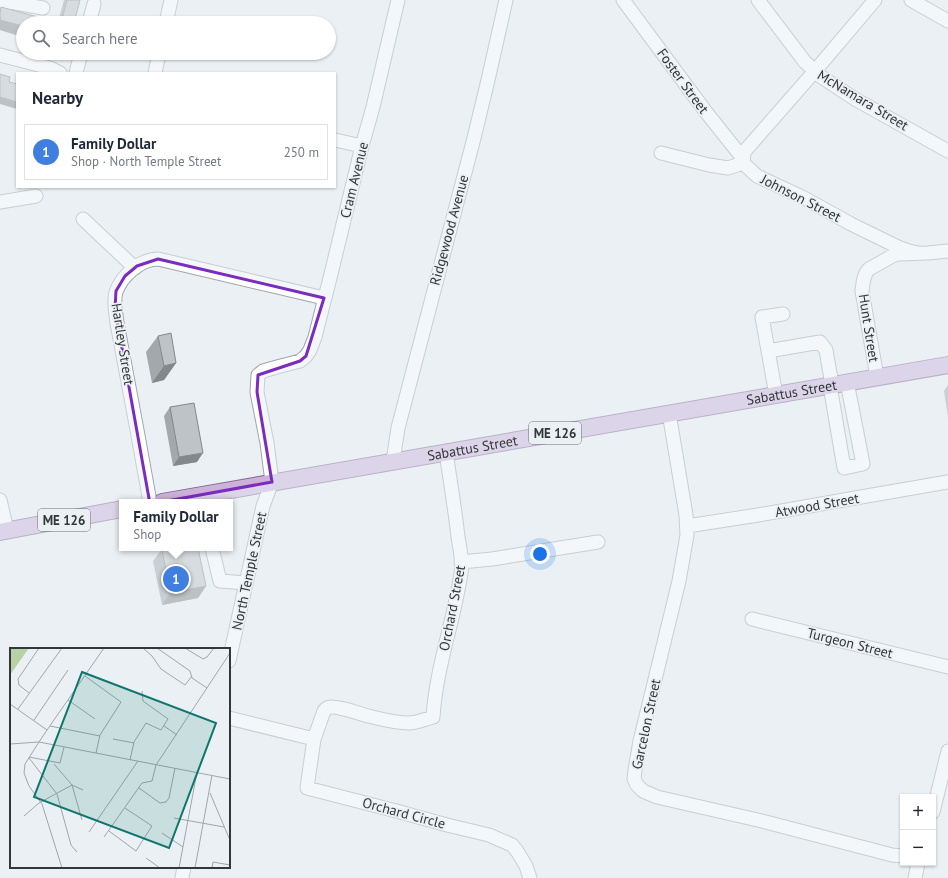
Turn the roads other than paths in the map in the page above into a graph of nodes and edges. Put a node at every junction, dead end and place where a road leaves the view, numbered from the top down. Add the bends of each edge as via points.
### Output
1 (171, 0) edge
2 (398, 0) edge
3 (506, 0) edge
4 (623, 0) edge
5 (758, 0) edge
6 (875, 0) edge
7 (912, 0) edge
8 (94, 4) dead end
9 (0, 6) edge
10 (43, 8) dead end
11 (91, 16) edge
12 (168, 16) edge
13 (948, 22) edge
14 (0, 56) edge
15 (16, 60) edge
16 (17, 60) edge
17 (79, 60) edge
18 (158, 60) edge
19 (58, 72) edge
20 (76, 72) edge
21 (155, 72) edge
22 (814, 72) junction
23 (336, 140) edge
24 (362, 146) junction
25 (948, 151) edge
26 (661, 153) dead end
27 (743, 163) junction
28 (36, 196) dead end
29 (0, 202) edge
30 (83, 219) dead end
31 (948, 251) edge
32 (917, 253) junction
33 (135, 268) junction
34 (324, 298) junction
35 (783, 314) dead end
36 (768, 351) junction
37 (948, 365) edge
38 (877, 377) junction
39 (837, 384) junction
40 (776, 395) junction
41 (669, 413) junction
42 (446, 452) junction
43 (393, 461) junction
44 (272, 482) junction
45 (948, 482) edge
46 (149, 499) edge
47 (178, 499) edge
48 (0, 500) edge
49 (119, 510) edge
50 (687, 526) junction
51 (3, 531) edge
52 (598, 542) dead end
53 (213, 551) edge
54 (461, 562) junction
55 (246, 583) junction
56 (752, 619) dead end
57 (230, 656) edge
58 (948, 667) edge
59 (433, 717) joint
60 (230, 718) edge
61 (314, 739) junction
62 (948, 751) edge
63 (936, 800) edge
64 (900, 855) edge
65 (917, 866) edge
66 (184, 868) edge
67 (182, 878) edge
68 (530, 878) edge
69 (915, 878) edge

1 - 12 street
2 - 24 street, Cram Avenue
3 - 43 street, Ridgewood Avenue via 474,138 398,428
4 - 27 street, Foster Street
5 - 22 street, McNamara Street
6 - 22 street
7 - 13 street
8 - 11 street
9 - 10 street via 10,2
14 - 15 street
16 - 19 street
17 - 20 street
18 - 21 street
22 - 25 street, McNamara Street via 855,99
22 - 27 street via 744,152
23 - 24 street
24 - 34 street, Cram Avenue
26 - 27 street via 728,168
27 - 32 street, Johnson Street via 757,176 898,247
28 - 29 street
30 - 33 street
31 - 32 street
32 - 38 street, Hunt Street via 894,255 868,269 863,280 862,291
33 - 34 street, Hartley Street via 158,259
33 - 46 street, Hartley Street via 125,276 116,291 115,308
34 - 44 street, Cram Avenue via 315,337 304,358 296,363 263,371 258,375 256,392 267,442
35 - 36 street via 762,317
36 - 39 street via 820,342 826,350
36 - 40 street
37 - 38 main road, Sabattus Street / ME 126
38 - 39 main road, Sabattus Street / ME 126
39 - 39 street via 844,468 863,464
39 - 40 main road, Sabattus Street / ME 126
40 - 41 main road, Sabattus Street / ME 126
41 - 42 main road, Sabattus Street / ME 126
41 - 50 street, Garcelon Street
42 - 43 main road, Sabattus Street / ME 126
42 - 54 street, Orchard Street
43 - 44 main road, Sabattus Street / ME 126
44 - 47 main road, Sabattus Street / ME 126
44 - 55 street, North Temple Street via 263,506
45 - 50 street, Atwood Street
48 - 51 street
49 - 51 main road, ME 126
50 - 64 street, Garcelon Street via 679,581 640,741 634,779 637,785 656,797
52 - 54 street
53 - 55 street via 220,581
54 - 59 street, Orchard Street via 452,618 438,677
55 - 57 street, North Temple Street
56 - 58 street, Turgeon Street
59 - 61 street, Orchard Circle via 418,722 397,722 331,707 324,711
60 - 61 street
61 - 68 street, Orchard Circle via 307,788 489,834 512,845 522,857
62 - 63 street
65 - 69 street
66 - 67 street

